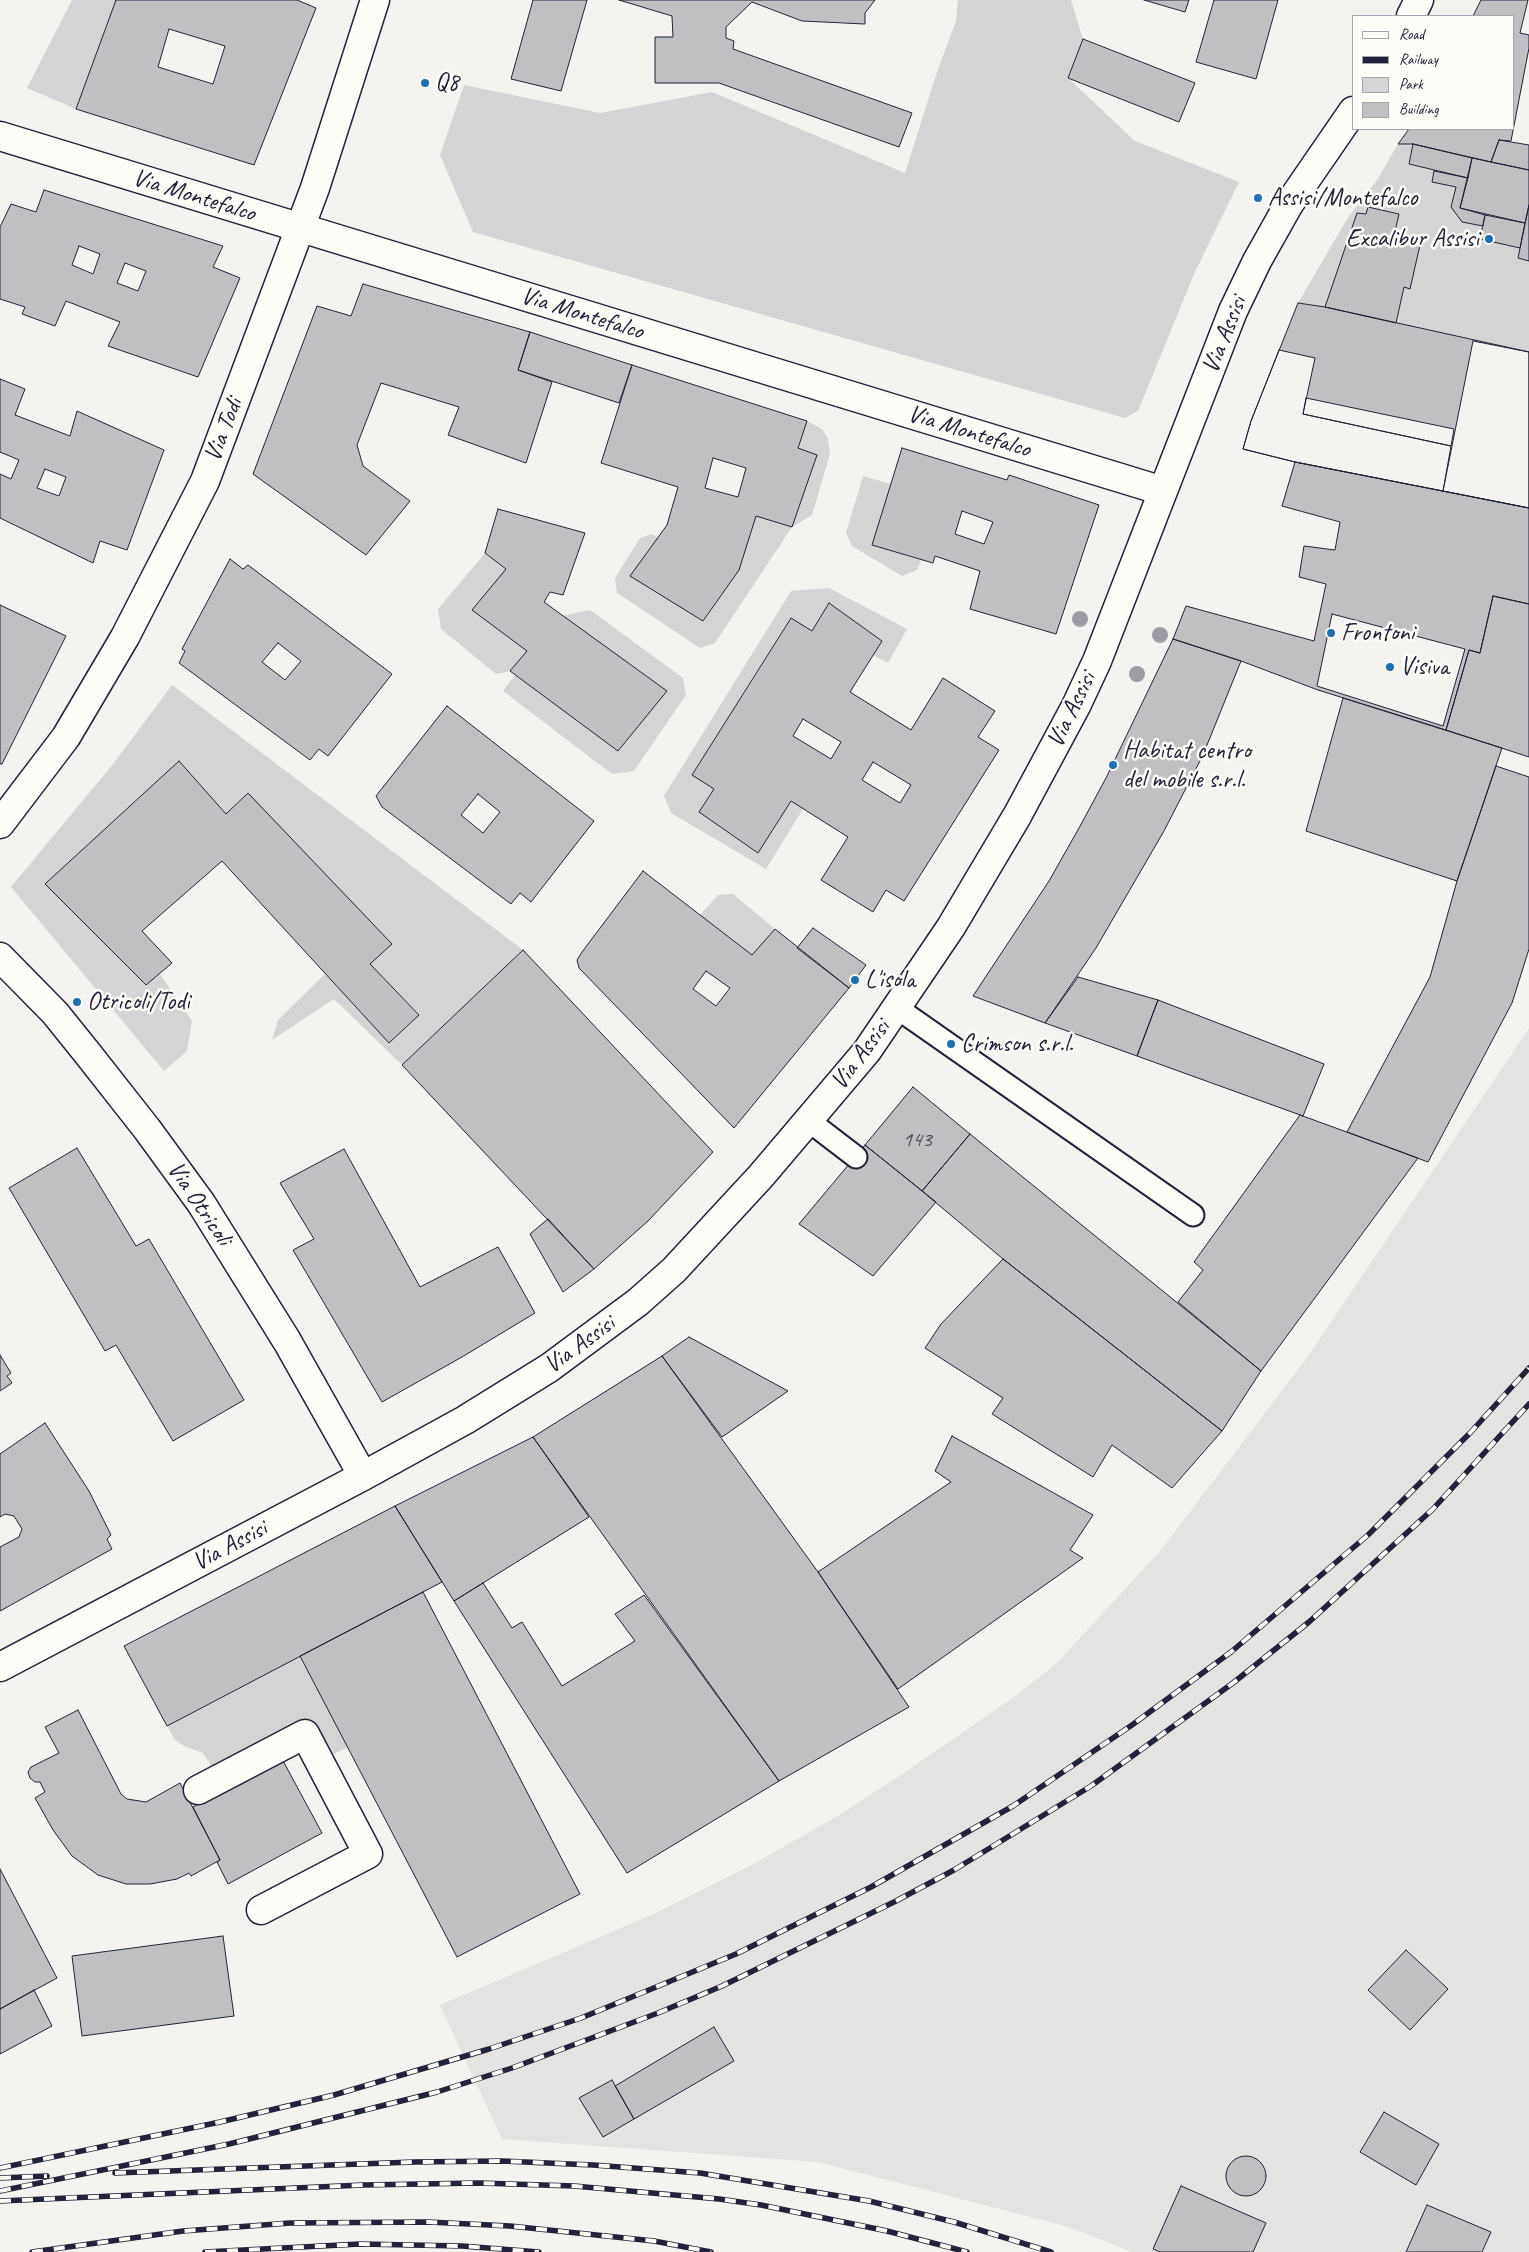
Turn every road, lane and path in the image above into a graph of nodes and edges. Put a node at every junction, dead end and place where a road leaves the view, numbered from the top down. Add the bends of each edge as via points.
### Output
1 (375, 0) edge
2 (1419, 0) edge
3 (1412, 15) edge
4 (1352, 112) edge
5 (0, 136) edge
6 (299, 229) junction
7 (1164, 491) junction
8 (0, 824) edge
9 (0, 957) edge
10 (898, 1008) junction
11 (809, 1121) junction
12 (856, 1157) dead end
13 (1193, 1215) dead end
14 (363, 1476) junction
15 (0, 1667) edge
16 (198, 1790) dead end
17 (261, 1910) dead end

1 - 6 street, Via Todi
2 - 3 street
4 - 7 street, Via Assisi via 1289,204 1257,261 1233,311
5 - 6 street, Via Montefalco
6 - 7 street, Via Montefalco
6 - 8 street, Via Todi via 205,481 125,637 66,737
7 - 10 street, Via Assisi via 1097,661 1068,723 951,927
9 - 14 street, Via Otricoli via 77,1041 201,1203 287,1341
10 - 11 street, Via Assisi
10 - 13 lane
11 - 12 lane
11 - 14 street, Via Assisi via 710,1234 638,1302 528,1382
14 - 15 street, Via Assisi
16 - 17 street via 305,1734 364,1845 368,1854

